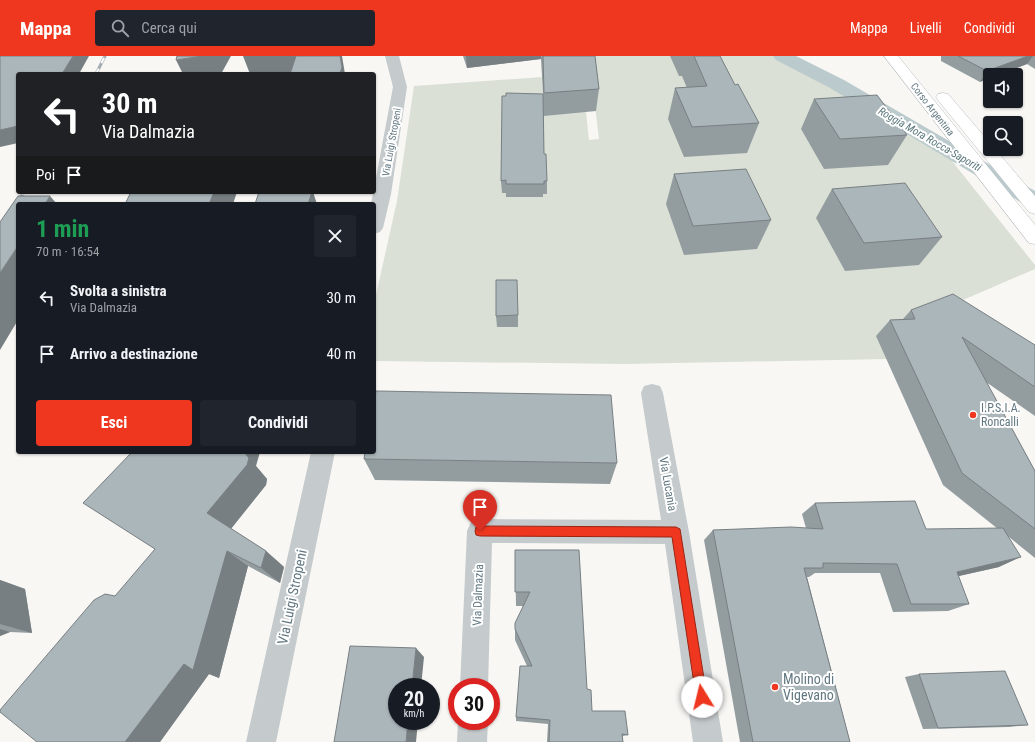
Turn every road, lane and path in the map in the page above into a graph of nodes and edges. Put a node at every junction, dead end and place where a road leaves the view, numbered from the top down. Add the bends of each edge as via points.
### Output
1 (392, 56) edge
2 (891, 56) edge
3 (909, 56) edge
4 (924, 74) dead end
5 (934, 86) dead end
6 (1035, 207) edge
7 (376, 220) edge
8 (1035, 238) edge
9 (652, 393) dead end
10 (323, 454) edge
11 (676, 532) junction
12 (474, 678) edge
13 (473, 730) edge
14 (261, 742) edge
15 (472, 742) edge
16 (708, 742) edge

1 - 7 street, Via Luigi Stropeni via 400,87
2 - 8 main road, Corso Argentina
3 - 4 main road, Corso Argentina
5 - 6 main road, Corso Argentina
9 - 11 street, Via Lucania
10 - 14 street, Via Luigi Stropeni
11 - 12 street, Via Dalmazia via 480,531
11 - 16 street, Via Lucania
13 - 15 street

